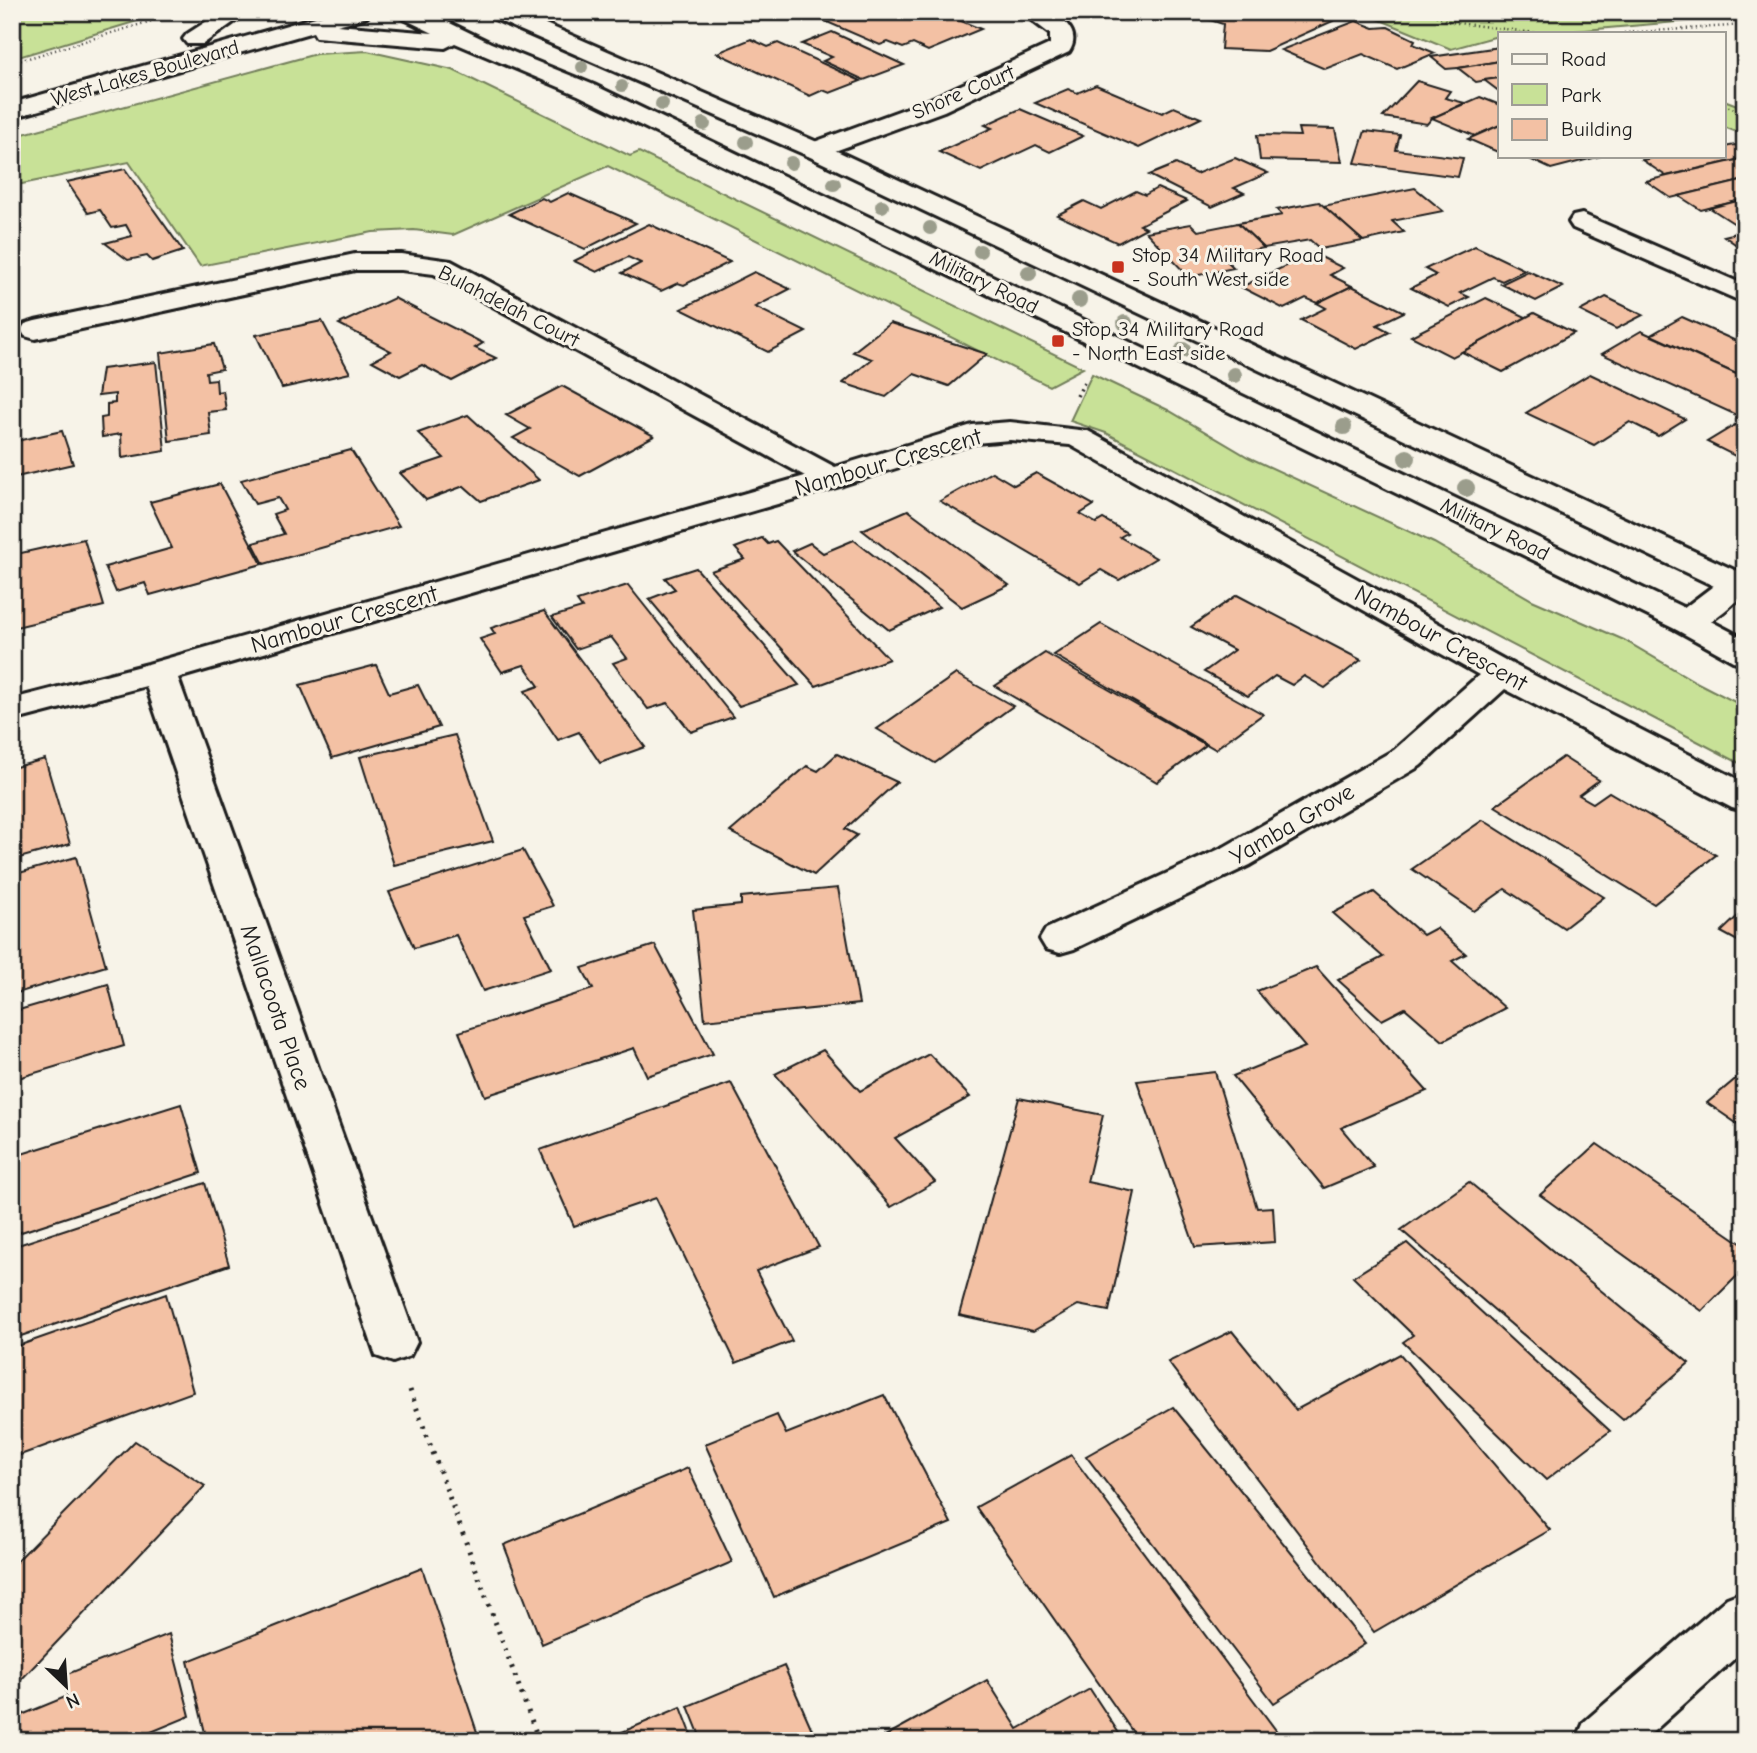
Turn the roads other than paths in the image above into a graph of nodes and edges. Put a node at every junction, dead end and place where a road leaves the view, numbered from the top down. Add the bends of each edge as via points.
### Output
1 (237, 12) edge
2 (359, 12) edge
3 (408, 12) edge
4 (498, 12) edge
5 (1032, 12) edge
6 (291, 22) edge
7 (195, 39) junction
8 (483, 48) junction
9 (78, 69) dead end
10 (12, 111) edge
11 (815, 150) junction
12 (1582, 222) dead end
13 (1745, 295) edge
14 (35, 330) dead end
15 (831, 478) junction
16 (1742, 584) edge
17 (1687, 622) junction
18 (1745, 653) edge
19 (159, 673) junction
20 (1502, 673) junction
21 (12, 710) edge
22 (1745, 799) edge
23 (1060, 939) dead end
24 (393, 1342) road end
25 (1742, 1624) edge
26 (1603, 1741) edge

1 - 7 street
2 - 6 street, West Lakes Boulevard
3 - 8 street, Military Road
4 - 11 street, Military Road
5 - 11 street, Shore Court via 1062,31 1061,47 935,106
6 - 7 street, West Lakes Boulevard
6 - 8 street
6 - 10 street, West Lakes Boulevard
7 - 9 street, West Lakes Boulevard
8 - 17 street, Military Road via 599,96
11 - 16 street, Military Road
12 - 13 street
14 - 15 street, Bulahdelah Court via 355,262 441,267
15 - 19 street, Nambour Crescent
15 - 20 street, Nambour Crescent via 972,434 1010,431 1077,437
16 - 17 street
17 - 18 street, Military Road
19 - 21 street, Nambour Crescent
19 - 24 street, Mallacoota Place
20 - 22 street, Nambour Crescent
20 - 23 street, Yamba Grove via 1407,758 1237,856
25 - 26 street

